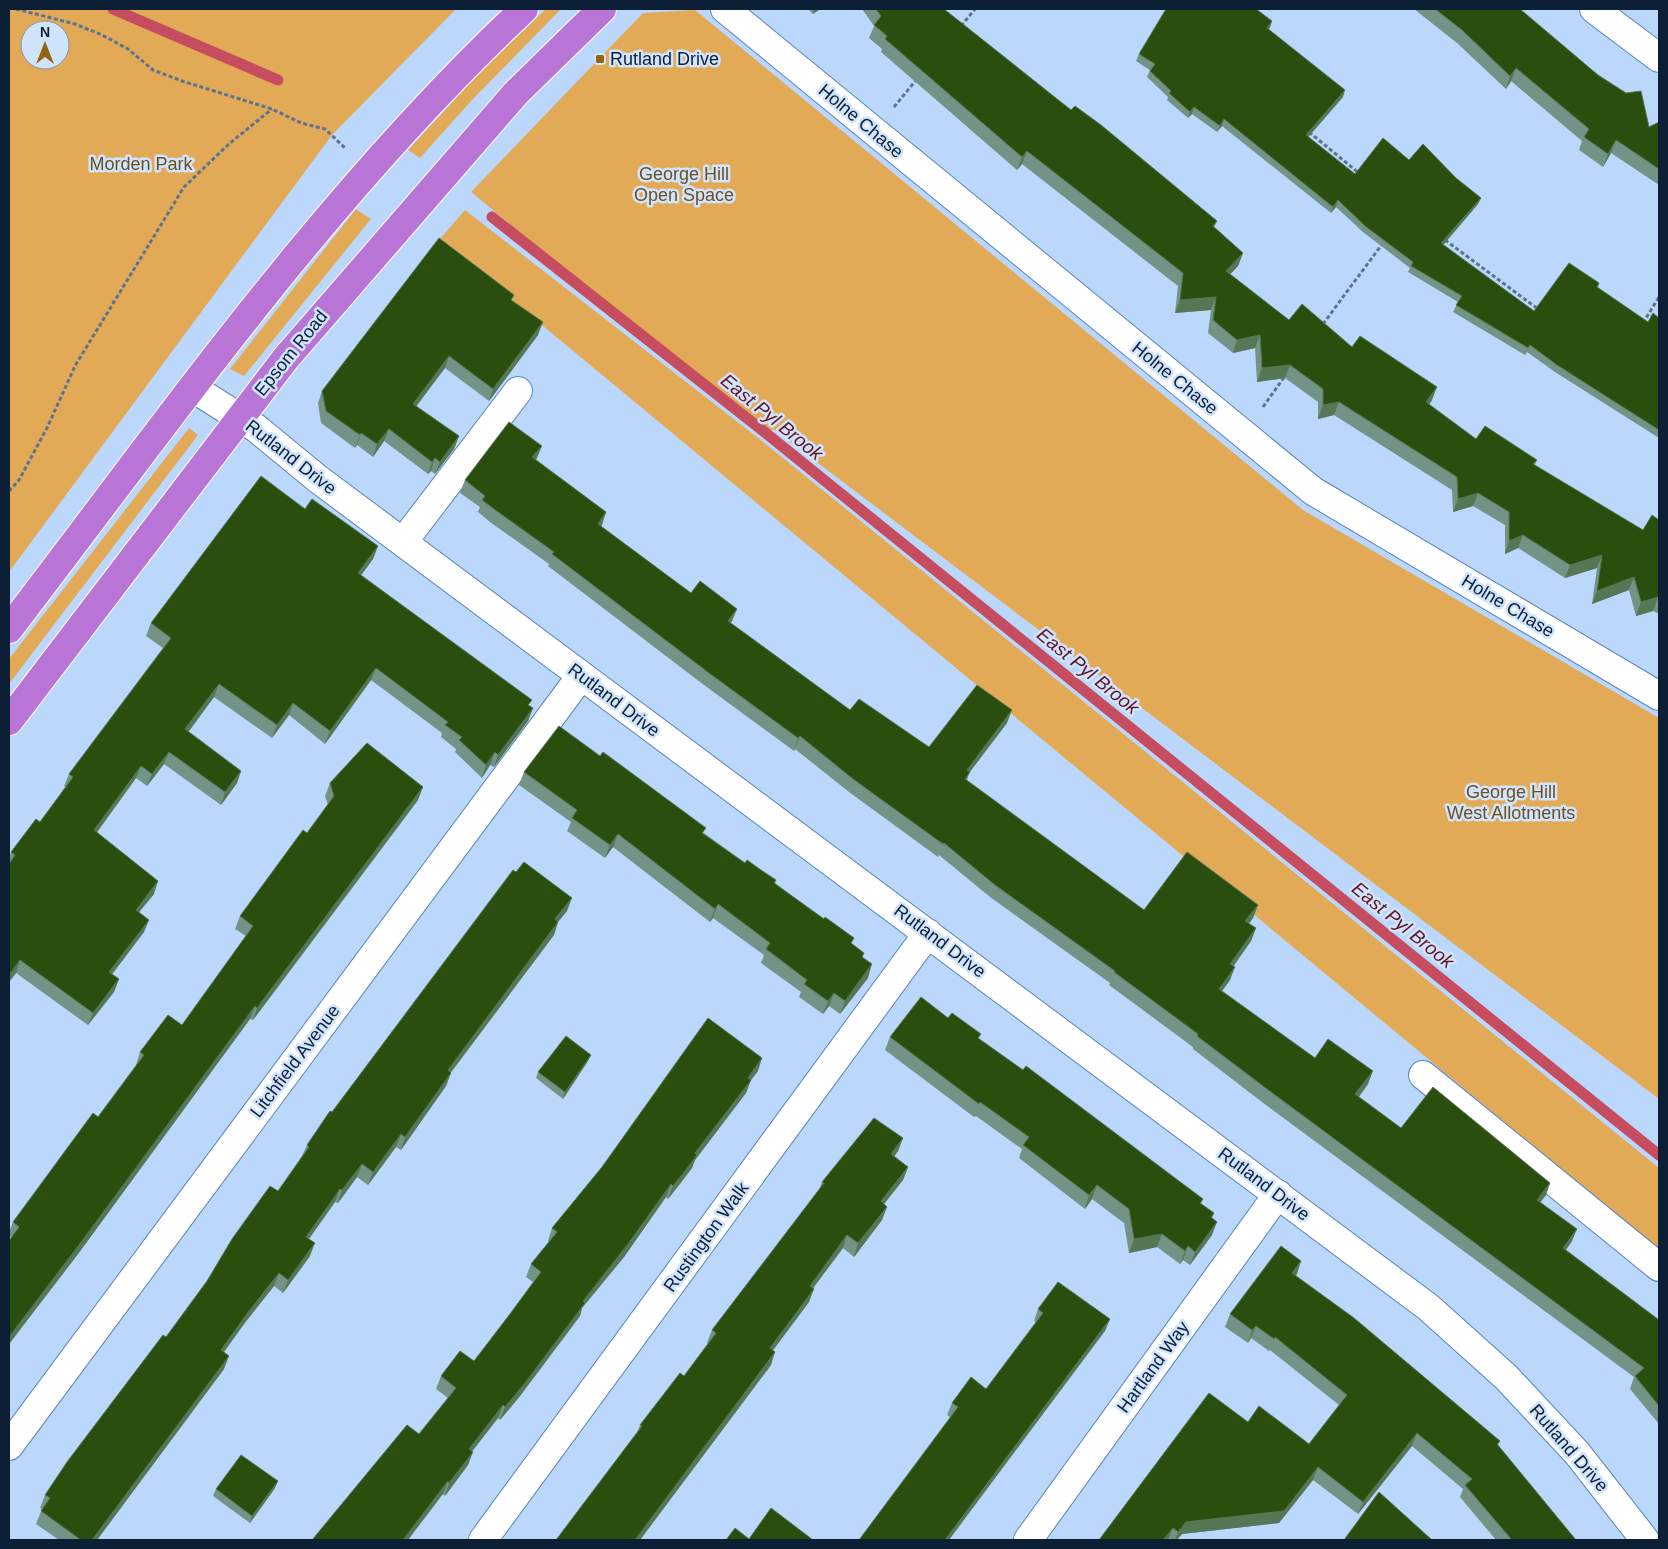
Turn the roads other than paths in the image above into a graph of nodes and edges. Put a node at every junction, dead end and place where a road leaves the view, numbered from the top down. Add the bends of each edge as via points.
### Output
1 (524, 9) edge
2 (602, 9) edge
3 (725, 9) edge
4 (1594, 9) edge
5 (1659, 58) edge
6 (193, 388) junction
7 (518, 391) dead end
8 (239, 417) junction
9 (403, 542) junction
10 (9, 629) edge
11 (581, 676) junction
12 (1659, 696) edge
13 (9, 721) edge
14 (928, 933) junction
15 (1423, 1075) dead end
16 (1278, 1194) junction
17 (1659, 1267) edge
18 (9, 1446) edge
19 (483, 1540) edge
20 (1028, 1540) edge
21 (1645, 1540) edge

1 - 6 highway via 466,64 354,187
2 - 8 highway, Epsom Road via 516,93 473,141 323,314
3 - 12 street, Holne Chase via 1313,491
4 - 5 street
6 - 8 street, Rutland Drive
6 - 10 highway
7 - 9 street
8 - 9 street, Rutland Drive
8 - 13 highway, Epsom Road
9 - 11 street, Rutland Drive
11 - 14 street, Rutland Drive
11 - 18 street, Litchfield Avenue
14 - 16 street, Rutland Drive
14 - 19 street, Rustington Walk
15 - 17 street
16 - 20 street, Hartland Way
16 - 21 street, Rutland Drive via 1428,1307 1506,1377 1577,1453

